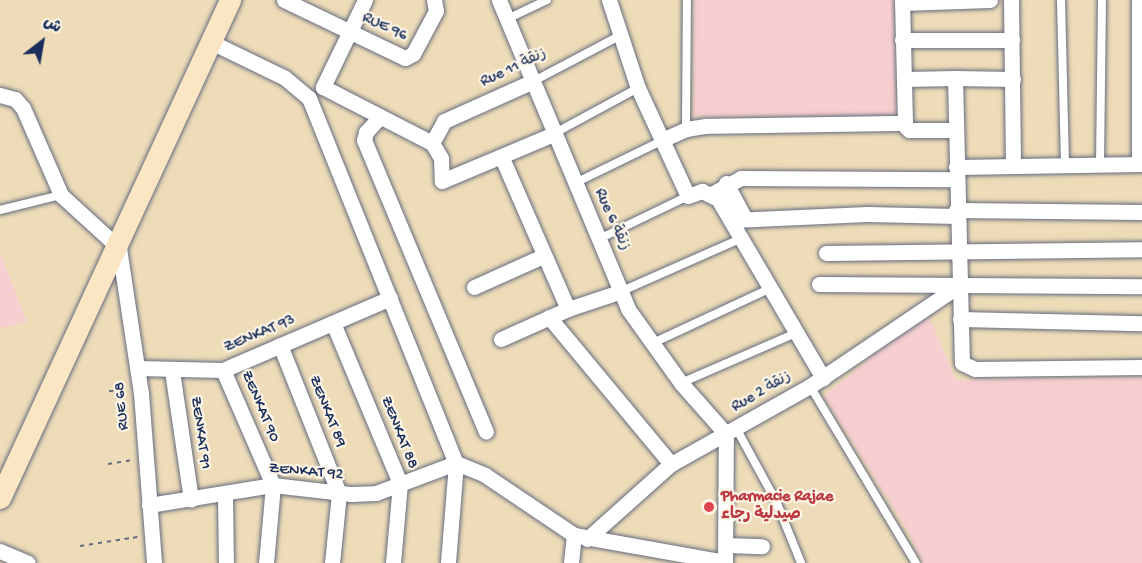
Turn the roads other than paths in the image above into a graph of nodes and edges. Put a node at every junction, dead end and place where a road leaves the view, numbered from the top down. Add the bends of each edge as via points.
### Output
1 (230, 0) edge
2 (284, 0) edge
3 (364, 0) edge
4 (434, 0) edge
5 (499, 0) edge
6 (547, 0) edge
7 (609, 0) edge
8 (687, 0) edge
9 (990, 0) edge
10 (1011, 0) edge
11 (1061, 0) edge
12 (1102, 0) edge
13 (1139, 0) edge
14 (902, 1) edge
15 (507, 19) junction
16 (350, 32) junction
17 (621, 35) junction
18 (902, 40) junction
19 (1012, 40) junction
20 (211, 42) junction
21 (955, 78) junction
22 (904, 79) junction
23 (1013, 79) junction
24 (531, 82) junction
25 (638, 88) junction
26 (0, 95) edge
27 (379, 118) junction
28 (904, 123) junction
29 (686, 129) junction
30 (956, 130) junction
31 (554, 134) junction
32 (664, 139) junction
33 (432, 143) junction
34 (502, 158) junction
35 (1065, 164) junction
36 (1100, 164) junction
37 (1140, 164) edge
38 (1013, 166) junction
39 (956, 173) junction
40 (575, 183) junction
41 (726, 183) junction
42 (713, 193) junction
43 (61, 195) junction
44 (688, 196) junction
45 (0, 210) edge
46 (1142, 212) edge
47 (956, 213) junction
48 (739, 219) junction
49 (601, 238) junction
50 (742, 238) junction
51 (119, 248) junction
52 (1142, 249) edge
53 (958, 250) junction
54 (826, 253) dead end
55 (543, 256) junction
56 (819, 284) dead end
57 (960, 285) junction
58 (1142, 286) edge
59 (474, 287) dead end
60 (771, 288) junction
61 (622, 291) junction
62 (390, 298) junction
63 (568, 309) junction
64 (549, 317) junction
65 (960, 319) junction
66 (333, 323) junction
67 (1142, 323) edge
68 (796, 333) junction
69 (501, 339) dead end
70 (651, 344) junction
71 (280, 345) junction
72 (1142, 367) edge
73 (138, 368) junction
74 (223, 370) junction
75 (172, 371) junction
76 (817, 382) junction
77 (681, 383) junction
78 (731, 431) junction
79 (486, 432) dead end
80 (456, 463) junction
81 (671, 464) junction
82 (400, 483) junction
83 (273, 485) junction
84 (339, 493) junction
85 (225, 495) junction
86 (0, 498) edge
87 (191, 500) junction
88 (149, 505) junction
89 (580, 537) junction
90 (728, 545) junction
91 (762, 546) dead end
92 (0, 551) edge
93 (725, 562) edge
94 (28, 563) edge
95 (154, 563) edge
96 (226, 563) edge
97 (266, 563) edge
98 (333, 563) edge
99 (393, 563) edge
100 (448, 563) edge
101 (571, 563) edge
102 (801, 563) edge
103 (916, 563) edge

1 - 20 street
2 - 16 street, RUE 96
3 - 16 street
4 - 16 street, RUE 96 via 436,11 410,57
5 - 15 street, Rue 6 زنقة
6 - 15 lane
7 - 17 street
8 - 29 lane
9 - 14 street
10 - 19 street
11 - 35 lane
12 - 36 lane
13 - 37 street
14 - 18 street
15 - 24 street, Rue 6 زنقة
16 - 27 street via 323,87
17 - 24 lane, Rue 11 زنقة
17 - 25 street
18 - 19 street
18 - 22 street
19 - 23 street
20 - 51 street
20 - 62 street via 285,78 309,98
21 - 22 street
21 - 23 street
21 - 30 street
22 - 28 street
23 - 38 street
24 - 31 street, Rue 6 زنقة
24 - 33 street, Rue 11 زنقة via 444,121
25 - 31 lane
25 - 32 street
26 - 43 street via 15,99 23,108
27 - 33 street
27 - 79 street via 364,140
28 - 29 street via 741,124
28 - 30 street via 909,130
29 - 32 street
30 - 39 street
31 - 34 street
31 - 40 street, Rue 6 زنقة
32 - 40 lane
32 - 44 street
33 - 34 street via 441,158 442,181
34 - 55 street
35 - 36 street
35 - 38 street
36 - 37 street
38 - 39 street
39 - 41 street via 741,178
39 - 47 street
40 - 49 street, Rue 6 زنقة
41 - 42 street
41 - 48 street
42 - 44 street via 702,191
42 - 48 street
43 - 45 lane
43 - 51 street
44 - 49 lane
46 - 47 street
47 - 48 street
47 - 53 street
48 - 50 street
49 - 61 street, Rue 6 زنقة
50 - 60 street
50 - 61 lane
51 - 73 street, RUE 68
51 - 86 street
52 - 53 street
53 - 54 street
53 - 57 street
55 - 59 street
55 - 63 street
56 - 57 street
57 - 58 street
57 - 65 street
57 - 76 street, Rue 2 زنقة
60 - 68 street
60 - 70 lane
61 - 63 street
61 - 70 street, Rue 6 زنقة via 628,309
62 - 66 street, ZENKAT 93
62 - 80 street
63 - 64 street
64 - 69 street
64 - 81 street
65 - 67 street
65 - 72 street via 960,358 975,369
66 - 71 street, ZENKAT 93
66 - 82 street, ZENKAT 88
68 - 76 street
68 - 77 lane
70 - 77 street, Rue 6 زنقة
71 - 74 street, ZENKAT 93
71 - 84 street, ZENKAT 89
73 - 75 street, ZENKAT 93
73 - 88 street, RUE 68
74 - 75 street, ZENKAT 93
74 - 83 street, ZENKAT 90
75 - 87 street, ZENKAT 91
76 - 78 street, Rue 2 زنقة
76 - 103 lane
77 - 78 street, Rue 6 زنقة
78 - 81 street, Rue 2 زنقة
78 - 90 street
78 - 102 lane via 776,501
80 - 82 street, ZENKAT 92
80 - 89 street via 485,475
80 - 100 street
81 - 89 street, Rue 2 زنقة
82 - 84 street, ZENKAT 92 via 376,493
82 - 99 street, ZENKAT 88
83 - 84 street, ZENKAT 92
83 - 85 street, ZENKAT 92
83 - 97 street, ZENKAT 90
84 - 98 street, ZENKAT 89
85 - 87 street, ZENKAT 92
85 - 96 street
87 - 88 street, ZENKAT 92
88 - 95 street, RUE 68
89 - 93 street
89 - 101 street
90 - 91 street
90 - 93 street
92 - 94 street

